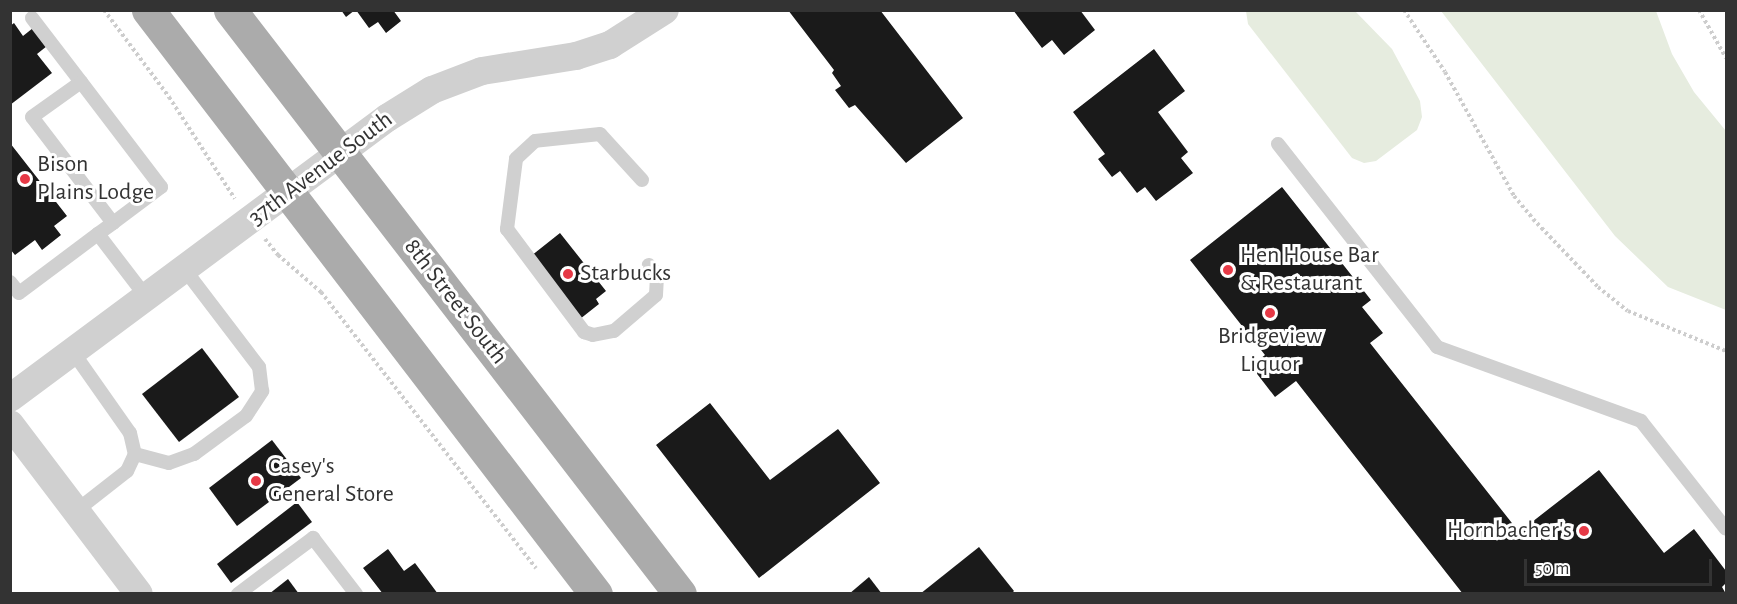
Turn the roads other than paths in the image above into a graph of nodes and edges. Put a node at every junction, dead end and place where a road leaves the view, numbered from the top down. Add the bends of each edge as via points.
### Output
1 (148, 10) edge
2 (230, 10) edge
3 (665, 10) edge
4 (32, 18) dead end
5 (81, 82) junction
6 (1278, 144) dead end
7 (341, 153) junction
8 (642, 180) dead end
9 (290, 192) junction
10 (113, 223) junction
11 (98, 234) junction
12 (649, 265) dead end
13 (184, 270) junction
14 (10, 282) edge
15 (147, 298) junction
16 (73, 352) junction
17 (10, 398) edge
18 (10, 424) edge
19 (135, 454) junction
20 (76, 511) junction
21 (1726, 529) edge
22 (139, 594) edge
23 (238, 594) edge
24 (356, 594) edge
25 (596, 594) edge
26 (680, 594) edge

1 - 9 main road
2 - 7 main road, 8th Street South
3 - 7 street, 37th Avenue South via 610,45 576,56 482,71 432,90
4 - 5 lane
5 - 10 lane via 161,187
5 - 10 lane via 33,117
6 - 21 lane via 1437,347 1641,421
7 - 9 street, 37th Avenue South
7 - 26 main road, 8th Street South
8 - 12 lane via 600,134 535,141 516,159 507,229 584,332 593,335 614,331 656,295 657,275
9 - 13 street, 37th Avenue South
9 - 25 main road
10 - 11 lane
11 - 14 lane via 19,293
11 - 15 lane
13 - 15 street, 37th Avenue South
13 - 19 lane via 259,367 262,391 246,416 194,454 169,463
15 - 16 street, 37th Avenue South
16 - 17 street, 37th Avenue South
16 - 19 lane via 130,433
18 - 20 street
19 - 20 lane via 127,471
20 - 22 street
23 - 24 lane via 313,538

